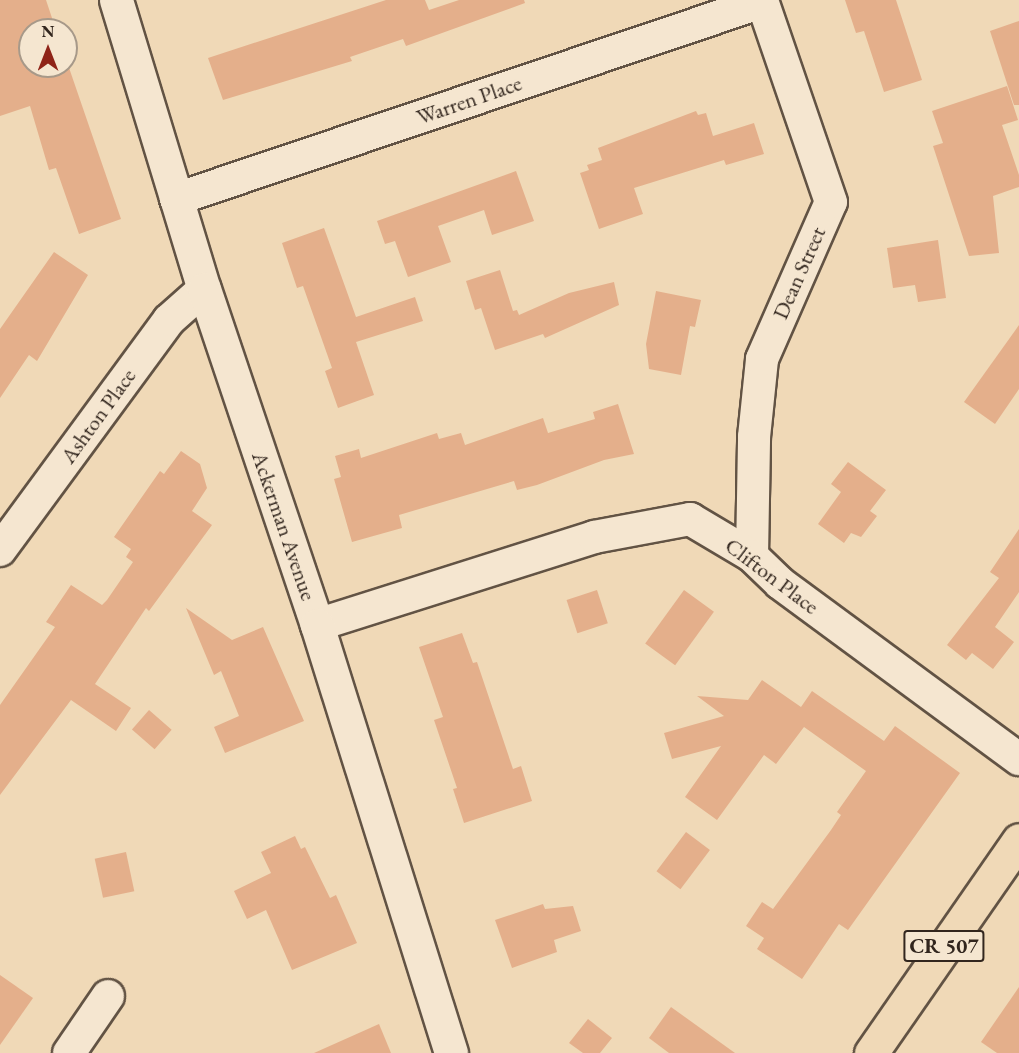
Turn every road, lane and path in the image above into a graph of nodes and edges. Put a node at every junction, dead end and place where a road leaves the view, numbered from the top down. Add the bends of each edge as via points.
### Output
1 (116, 0) edge
2 (762, 1) edge
3 (176, 199) junction
4 (204, 289) junction
5 (0, 550) edge
6 (752, 556) junction
7 (317, 625) junction
8 (1019, 759) edge
9 (1019, 840) edge
10 (108, 996) dead end
11 (69, 1053) edge
12 (451, 1053) edge
13 (871, 1053) edge

1 - 3 street, Ackerman Avenue
2 - 3 street, Warren Place
2 - 6 street, Dean Street via 831,202 762,359 754,437
3 - 4 street, Ackerman Avenue
4 - 5 street, Ashton Place via 169,320
4 - 7 street, Ackerman Avenue
6 - 7 street, Clifton Place via 690,519 640,525
6 - 8 street, Clifton Place via 780,583
7 - 12 street, Ackerman Avenue
9 - 13 main road, CR 507
10 - 11 street

